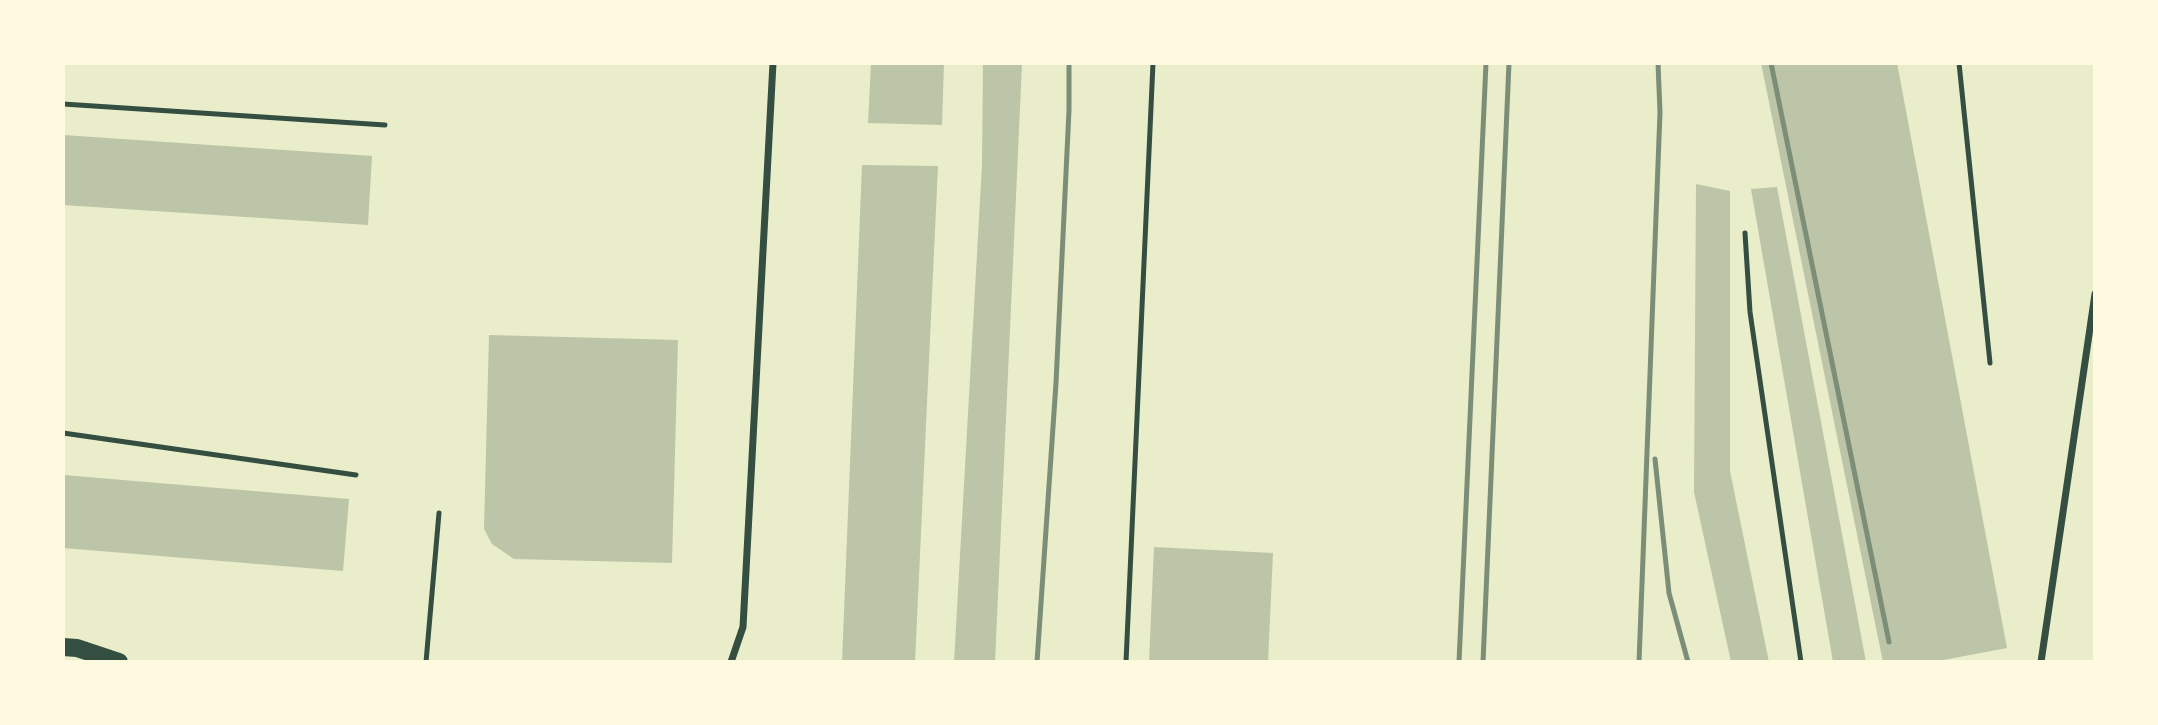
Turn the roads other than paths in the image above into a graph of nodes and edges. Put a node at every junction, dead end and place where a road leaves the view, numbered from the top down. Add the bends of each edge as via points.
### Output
1 (772, 63) edge
2 (1153, 63) edge
3 (1959, 63) edge
4 (63, 104) edge
5 (385, 125) dead end
6 (1745, 233) dead end
7 (2095, 294) edge
8 (1990, 363) dead end
9 (63, 433) edge
10 (356, 475) dead end
11 (439, 513) dead end
12 (63, 647) edge
13 (119, 662) edge
14 (426, 662) edge
15 (731, 662) edge
16 (1126, 662) edge
17 (1801, 662) edge
18 (2041, 662) edge

1 - 15 street via 743,627
2 - 16 lane
3 - 8 lane
4 - 5 lane
6 - 17 lane via 1750,312
7 - 18 street
9 - 10 lane
11 - 14 lane
12 - 13 main road

